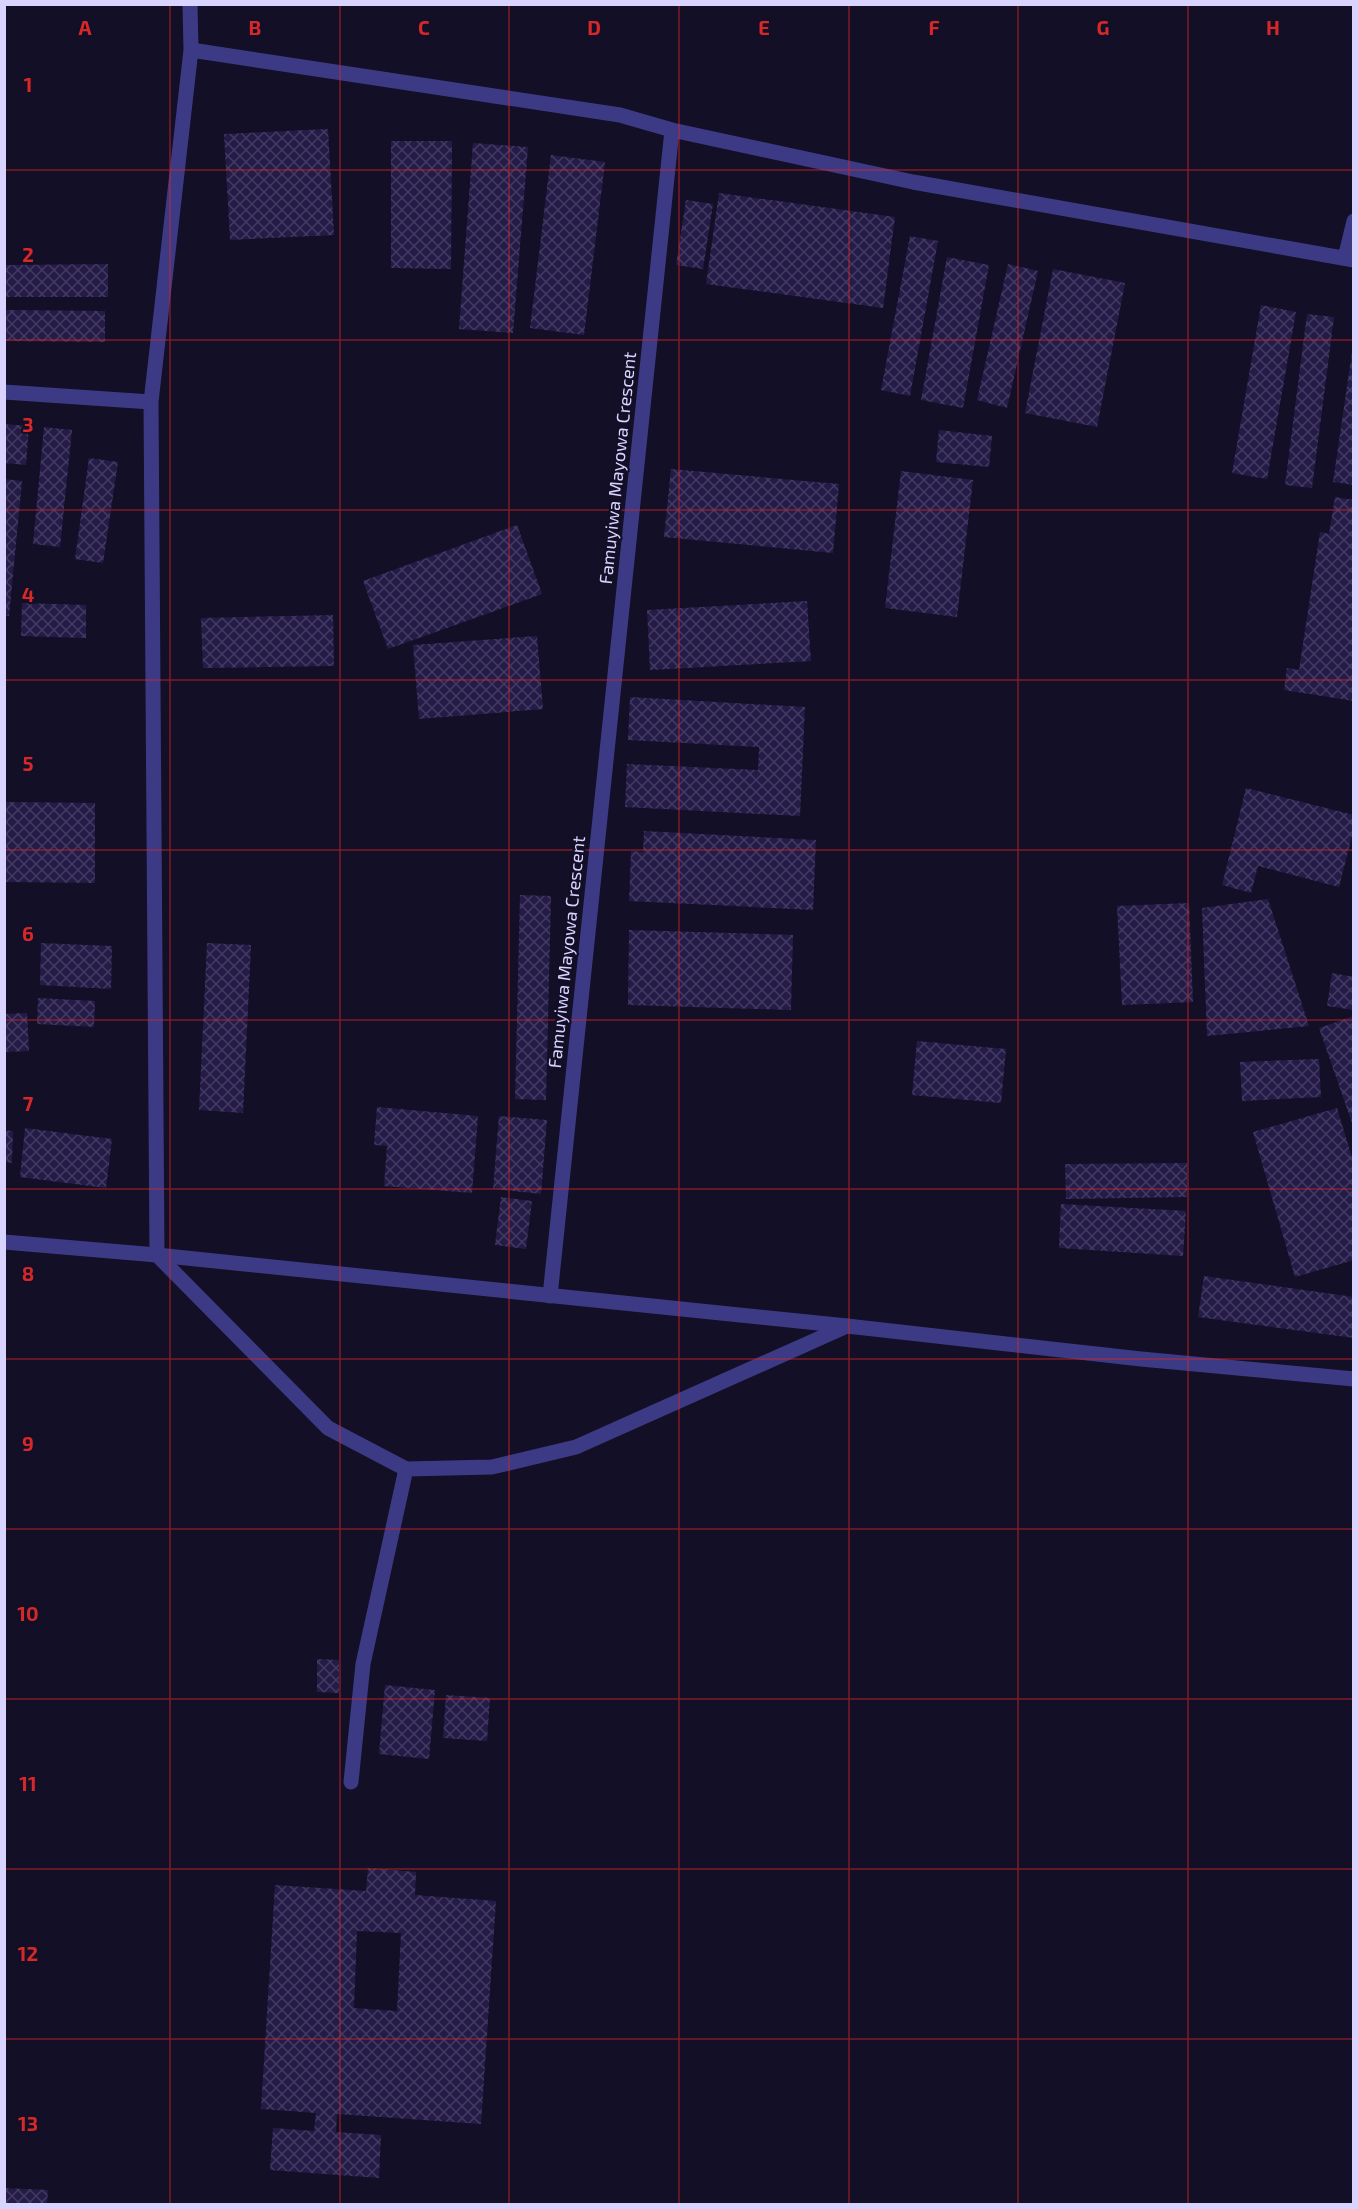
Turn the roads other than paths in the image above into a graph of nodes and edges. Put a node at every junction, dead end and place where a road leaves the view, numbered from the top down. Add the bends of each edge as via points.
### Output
1 (190, 4) edge
2 (190, 51) junction
3 (672, 130) junction
4 (1353, 221) edge
5 (1349, 259) edge
6 (4, 392) edge
7 (151, 402) junction
8 (4, 1242) edge
9 (157, 1255) junction
10 (550, 1296) junction
11 (847, 1326) junction
12 (1353, 1379) edge
13 (406, 1469) junction
14 (351, 1782) dead end

1 - 2 street
2 - 3 street via 620,116
2 - 7 street
3 - 5 street via 913,182
3 - 10 street, Famuyiwa Mayowa Crescent
4 - 5 street
6 - 7 street
7 - 9 street
8 - 9 street
9 - 10 street
9 - 13 street via 328,1428
10 - 11 street
11 - 12 street
11 - 13 street via 576,1447 492,1467
13 - 14 street via 363,1664

